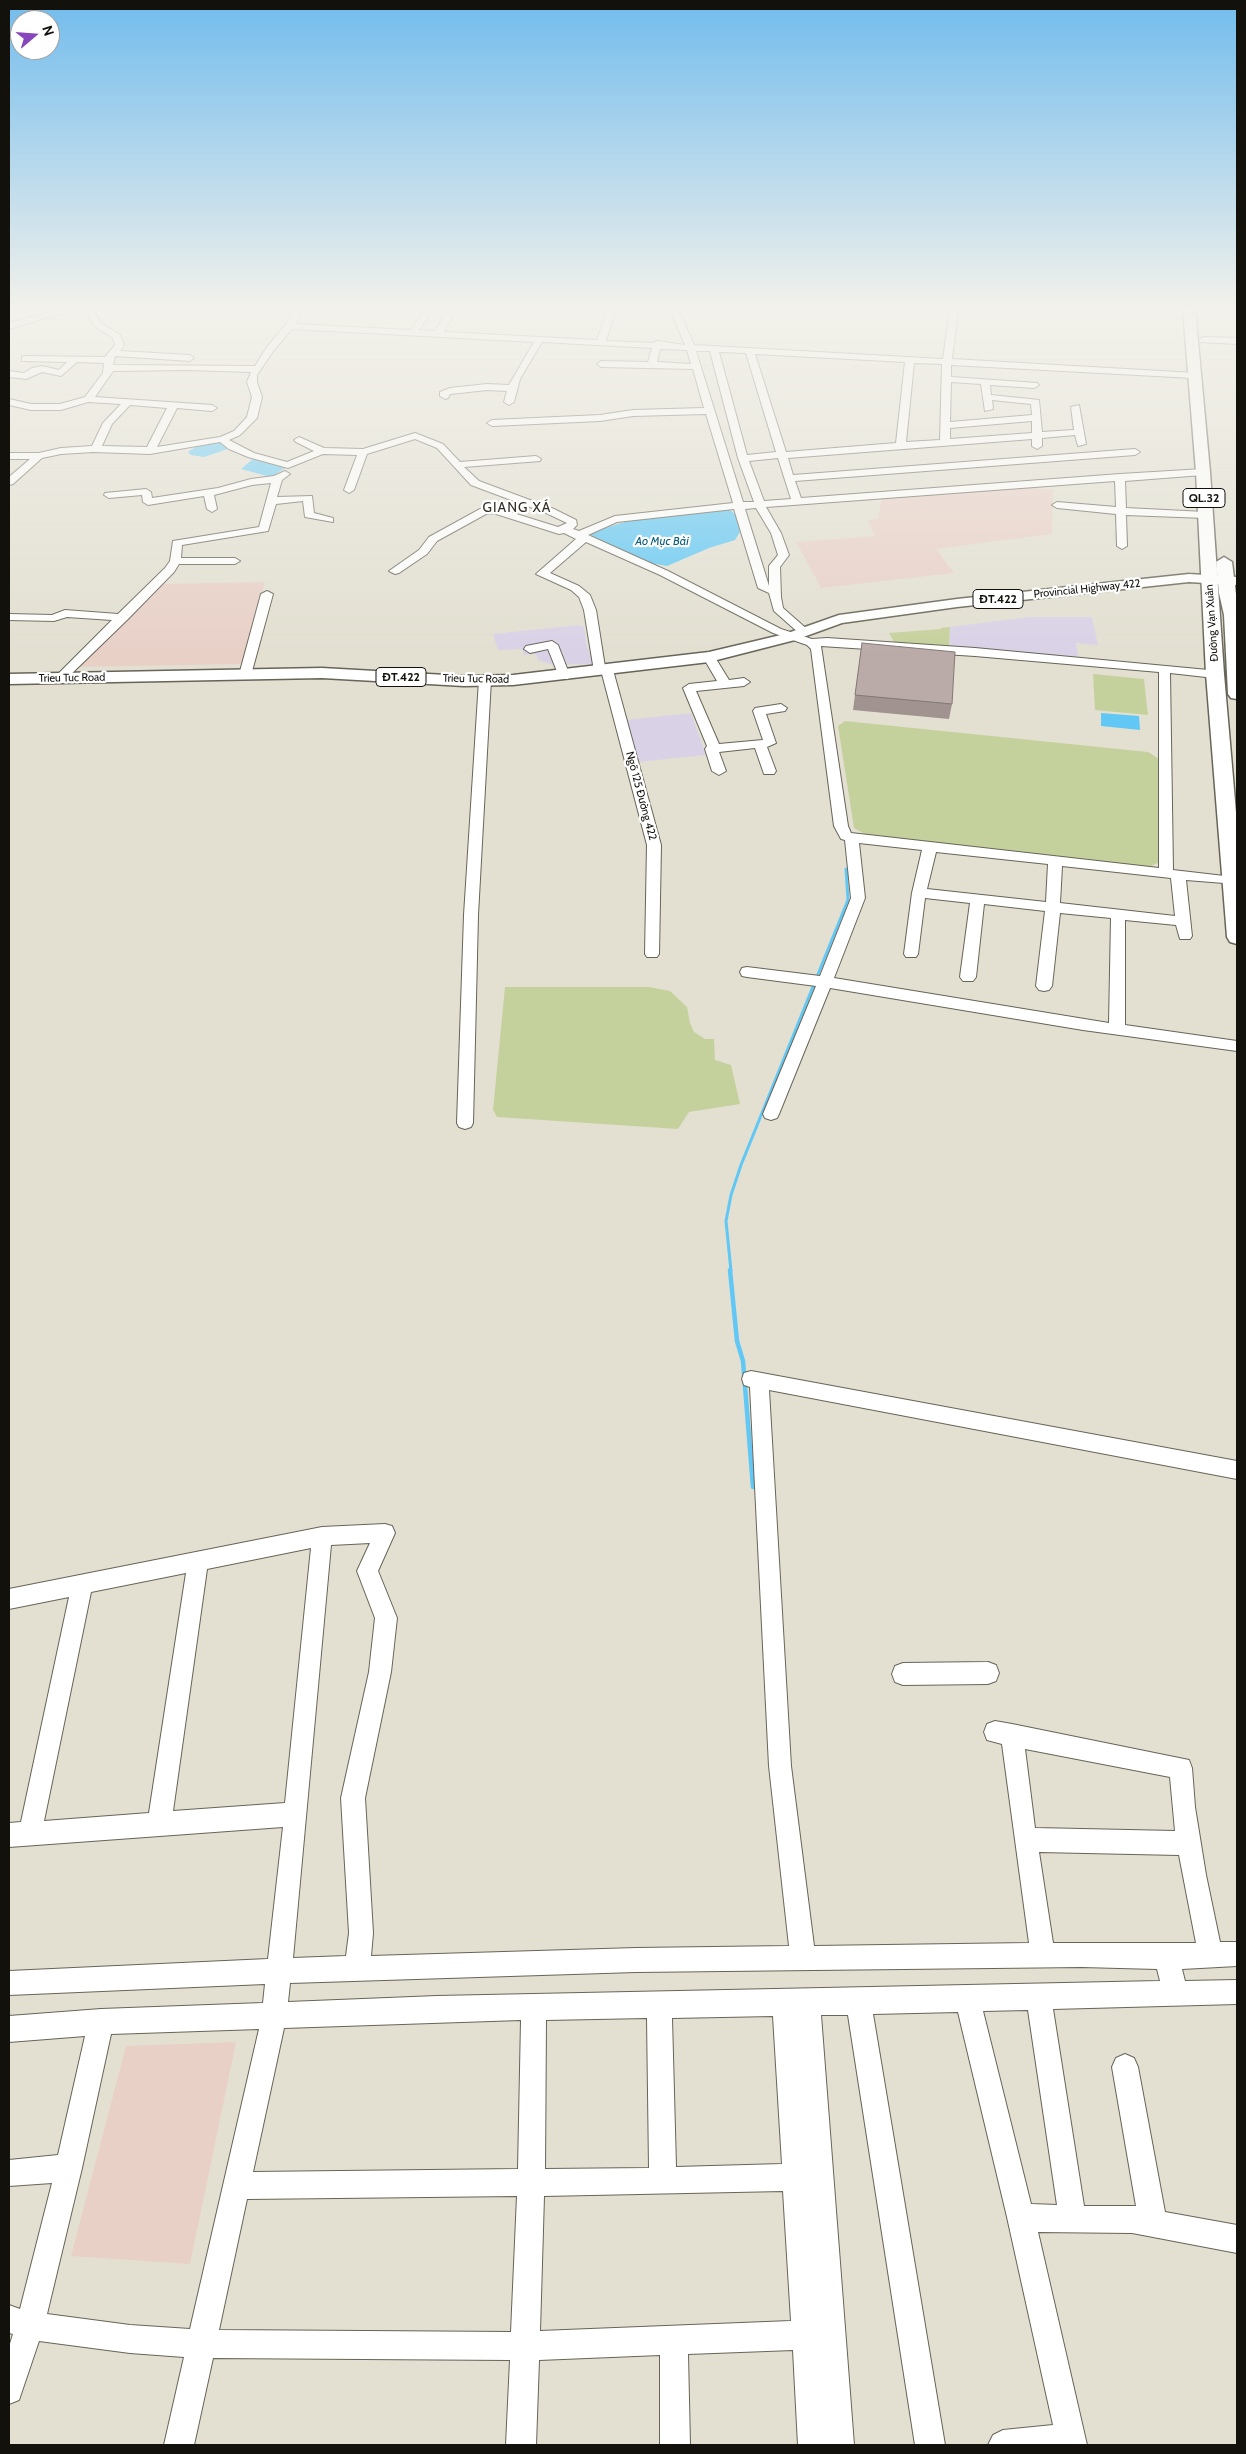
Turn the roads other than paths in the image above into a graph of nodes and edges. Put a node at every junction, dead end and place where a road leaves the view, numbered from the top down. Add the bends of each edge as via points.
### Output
1 (108, 424) edge
2 (164, 424) edge
3 (246, 424) edge
4 (716, 424) edge
5 (734, 424) edge
6 (773, 424) edge
7 (903, 424) edge
8 (967, 424) edge
9 (1036, 424) edge
10 (1079, 424) edge
11 (1204, 424) edge
12 (1205, 424) edge
13 (947, 425) joint
14 (1080, 432) junction
15 (1036, 436) junction
16 (222, 439) junction
17 (299, 440) dead end
18 (946, 442) junction
19 (901, 446) junction
20 (96, 449) junction
21 (150, 451) junction
22 (322, 451) junction
23 (363, 452) junction
24 (1134, 452) dead end
25 (51, 453) junction
26 (9, 454) edge
27 (39, 456) junction
28 (784, 456) junction
29 (743, 458) junction
30 (536, 459) dead end
31 (288, 465) junction
32 (456, 466) junction
33 (1083, 468) junction
34 (1040, 471) junction
35 (1203, 472) junction
36 (1120, 477) junction
37 (277, 478) junction
38 (790, 478) junction
39 (9, 482) edge
40 (349, 490) dead end
41 (209, 493) junction
42 (109, 495) dead end
43 (271, 501) junction
44 (797, 502) junction
45 (760, 505) junction
46 (1057, 505) dead end
47 (737, 506) junction
48 (212, 509) dead end
49 (1122, 511) junction
50 (1206, 515) junction
51 (328, 520) dead end
52 (1220, 526) dead end
53 (565, 529) junction
54 (581, 537) junction
55 (1122, 546) dead end
56 (1228, 557) edge
57 (175, 561) junction
58 (235, 561) dead end
59 (774, 566) junction
60 (757, 568) junction
61 (395, 571) dead end
62 (1224, 580) edge
63 (774, 591) junction
64 (267, 594) dead end
65 (9, 617) edge
66 (123, 618) junction
67 (806, 640) junction
68 (530, 649) dead end
69 (709, 658) junction
70 (604, 670) junction
71 (1164, 674) junction
72 (245, 675) junction
73 (564, 676) junction
74 (1215, 676) junction
75 (60, 678) junction
76 (9, 680) edge
77 (486, 680) junction
78 (744, 682) dead end
79 (1237, 683) edge
80 (725, 684) junction
81 (781, 708) dead end
82 (760, 744) junction
83 (715, 749) junction
84 (1230, 770) edge
85 (719, 771) dead end
86 (769, 771) dead end
87 (852, 838) junction
88 (930, 847) junction
89 (1055, 862) junction
90 (1172, 875) junction
91 (1233, 881) junction
92 (919, 893) junction
93 (978, 900) junction
94 (1053, 908) junction
95 (1118, 914) junction
96 (1182, 921) junction
97 (1185, 936) dead end
98 (1237, 937) edge
99 (652, 954) dead end
100 (911, 954) dead end
101 (747, 972) dead end
102 (968, 977) dead end
103 (825, 982) junction
104 (1044, 986) dead end
105 (1117, 1029) junction
106 (1237, 1046) edge
107 (771, 1114) dead end
108 (465, 1123) dead end
109 (1237, 1470) edge
110 (322, 1536) junction
111 (198, 1561) junction
112 (82, 1584) junction
113 (9, 1599) edge
114 (988, 1673) dead end
115 (902, 1674) dead end
116 (296, 1814) junction
117 (159, 1824) junction
118 (19, 1834) edge
119 (1025, 1840) junction
120 (1189, 1843) junction
121 (1210, 1954) junction
122 (1237, 1954) edge
123 (1043, 1956) junction
124 (1166, 1957) junction
125 (804, 1958) junction
126 (357, 1970) junction
127 (278, 1971) junction
128 (9, 1983) edge
129 (1176, 1992) junction
130 (1237, 1992) edge
131 (1039, 1997) junction
132 (967, 1998) junction
133 (858, 2000) junction
134 (797, 2003) junction
135 (659, 2006) junction
136 (534, 2007) junction
137 (274, 2016) junction
138 (101, 2022) junction
139 (9, 2029) edge
140 (1125, 2067) dead end
141 (69, 2168) junction
142 (9, 2173) edge
143 (797, 2177) junction
144 (663, 2181) junction
145 (531, 2182) junction
146 (236, 2186) junction
147 (1021, 2217) junction
148 (1073, 2220) junction
149 (1153, 2223) junction
150 (1237, 2239) edge
151 (19, 2322) edge
152 (807, 2335) junction
153 (674, 2339) junction
154 (200, 2344) junction
155 (525, 2346) junction
156 (9, 2390) edge
157 (1071, 2442) edge
158 (178, 2445) edge
159 (521, 2445) edge
160 (675, 2445) edge
161 (813, 2445) edge
162 (839, 2445) edge
163 (930, 2445) edge
164 (1003, 2445) edge

1 - 20 street
2 - 21 street
3 - 16 street via 237,433
4 - 47 street
5 - 29 street
6 - 28 street
7 - 19 street
8 - 13 street
9 - 15 street
10 - 14 street
11 - 35 highway, Đường Vạn Xuân / QL.32
12 - 52 highway, Đường Vạn Xuân / QL.32
13 - 18 street
14 - 15 street
14 - 33 street
15 - 18 street
15 - 34 street
16 - 21 street
16 - 31 street via 250,455
17 - 22 street
18 - 19 street
19 - 28 street
20 - 21 street
20 - 25 street
22 - 23 street
22 - 31 street
23 - 32 street via 415,436 437,444 454,459
23 - 40 street
24 - 33 street
25 - 26 street
25 - 27 street
26 - 27 street
27 - 39 street
28 - 29 street
28 - 38 street
29 - 45 street
30 - 32 street
31 - 37 street via 288,471
32 - 53 street via 475,483 572,522
33 - 34 street
33 - 34 street
33 - 36 street
34 - 38 street
34 - 44 street
35 - 36 street
35 - 50 highway, Đường Vạn Xuân / QL.32
36 - 49 street
37 - 41 street
37 - 43 street
38 - 44 street
41 - 42 street via 148,502 146,492
41 - 48 street
43 - 51 street via 308,498 309,515
43 - 57 street via 264,529 177,543
44 - 45 street
45 - 47 street
45 - 59 street via 784,555
46 - 49 street
47 - 54 street via 615,519
47 - 60 street
49 - 50 street
49 - 55 street
50 - 62 highway, Đường Vạn Xuân / QL.32
53 - 54 street
53 - 61 street via 552,530 494,510 484,511 433,539 423,552
54 - 67 street
54 - 70 street, Ngõ 125 Đường 422 via 542,574 584,595
56 - 62 highway, Đường Vạn Xuân / QL.32
57 - 58 street
57 - 66 street
59 - 60 street
59 - 63 street
60 - 63 street via 764,588
62 - 67 main road, Provincial Highway 422 / ĐT.422 via 1189,578 839,619
62 - 74 highway, Đường Vạn Xuân / QL.32
62 - 79 highway, Đường Vạn Xuân / QL.32 via 1232,614
63 - 67 street via 778,609
64 - 72 street
65 - 66 street via 54,618 64,614
66 - 75 street
67 - 69 main road, Trieu Tuc Road / ĐT.422
67 - 71 street
67 - 74 street via 975,652
67 - 87 street via 841,826 846,836
68 - 73 street via 552,645
69 - 70 main road, Trieu Tuc Road / ĐT.422
69 - 80 street
70 - 73 main road, Trieu Tuc Road / ĐT.422
70 - 99 street, Ngõ 125 Đường 422 via 654,844
71 - 74 street
71 - 90 street
72 - 75 main road, Trieu Tuc Road / ĐT.422
72 - 77 main road, Trieu Tuc Road / ĐT.422 via 322,673
73 - 77 main road, Trieu Tuc Road / ĐT.422
74 - 84 highway, Đường Vạn Xuân / QL.32
75 - 76 main road, Trieu Tuc Road / ĐT.422
77 - 108 street via 471,915
78 - 80 street
80 - 83 street via 689,688
81 - 82 street via 759,711 770,743
82 - 83 street
82 - 86 street
83 - 85 street via 711,749
84 - 91 highway, Đường Vạn Xuân / QL.32
87 - 88 street
87 - 103 street via 858,898
88 - 89 street
88 - 92 street
89 - 90 street
89 - 94 street
90 - 91 street
90 - 96 street
91 - 98 highway, Đường Vạn Xuân / QL.32
92 - 93 street
92 - 100 street
93 - 94 street
93 - 102 street
94 - 95 street
94 - 104 street
95 - 96 street
95 - 105 street
96 - 97 street
101 - 103 street
103 - 105 street
103 - 107 street
105 - 106 street
109 - 125 street via 755,1379 780,1766
110 - 111 street
110 - 116 street
110 - 126 street via 385,1533 367,1571 386,1618 380,1672 353,1798 361,1933
111 - 112 street
111 - 117 street
112 - 113 street
112 - 118 street
114 - 115 street
116 - 117 street
116 - 127 street
117 - 118 street
119 - 120 street
119 - 120 street via 1004,1733 1180,1768
119 - 123 street
120 - 121 street
121 - 122 street
121 - 124 street
123 - 124 street
123 - 125 street
124 - 129 street
125 - 126 street via 636,1960
126 - 127 street
127 - 128 street
127 - 137 street
129 - 130 street
129 - 131 street
131 - 132 street
131 - 148 street
132 - 133 street
132 - 147 street
133 - 134 street
133 - 163 street
134 - 135 street
134 - 143 street
134 - 162 street
135 - 136 street
135 - 144 street
136 - 137 street
136 - 145 street
137 - 138 street
137 - 146 street
138 - 139 street
138 - 141 street
140 - 149 street
141 - 142 street
141 - 151 street
143 - 144 street
143 - 152 street
144 - 145 street
145 - 146 street
145 - 155 street
146 - 154 street
147 - 148 street
147 - 157 street
148 - 149 street via 1132,2219
149 - 150 street
151 - 154 street via 130,2339
151 - 156 street
152 - 153 street
152 - 161 street
153 - 155 street
153 - 160 street
154 - 155 street
154 - 158 street
155 - 159 street
157 - 164 street

